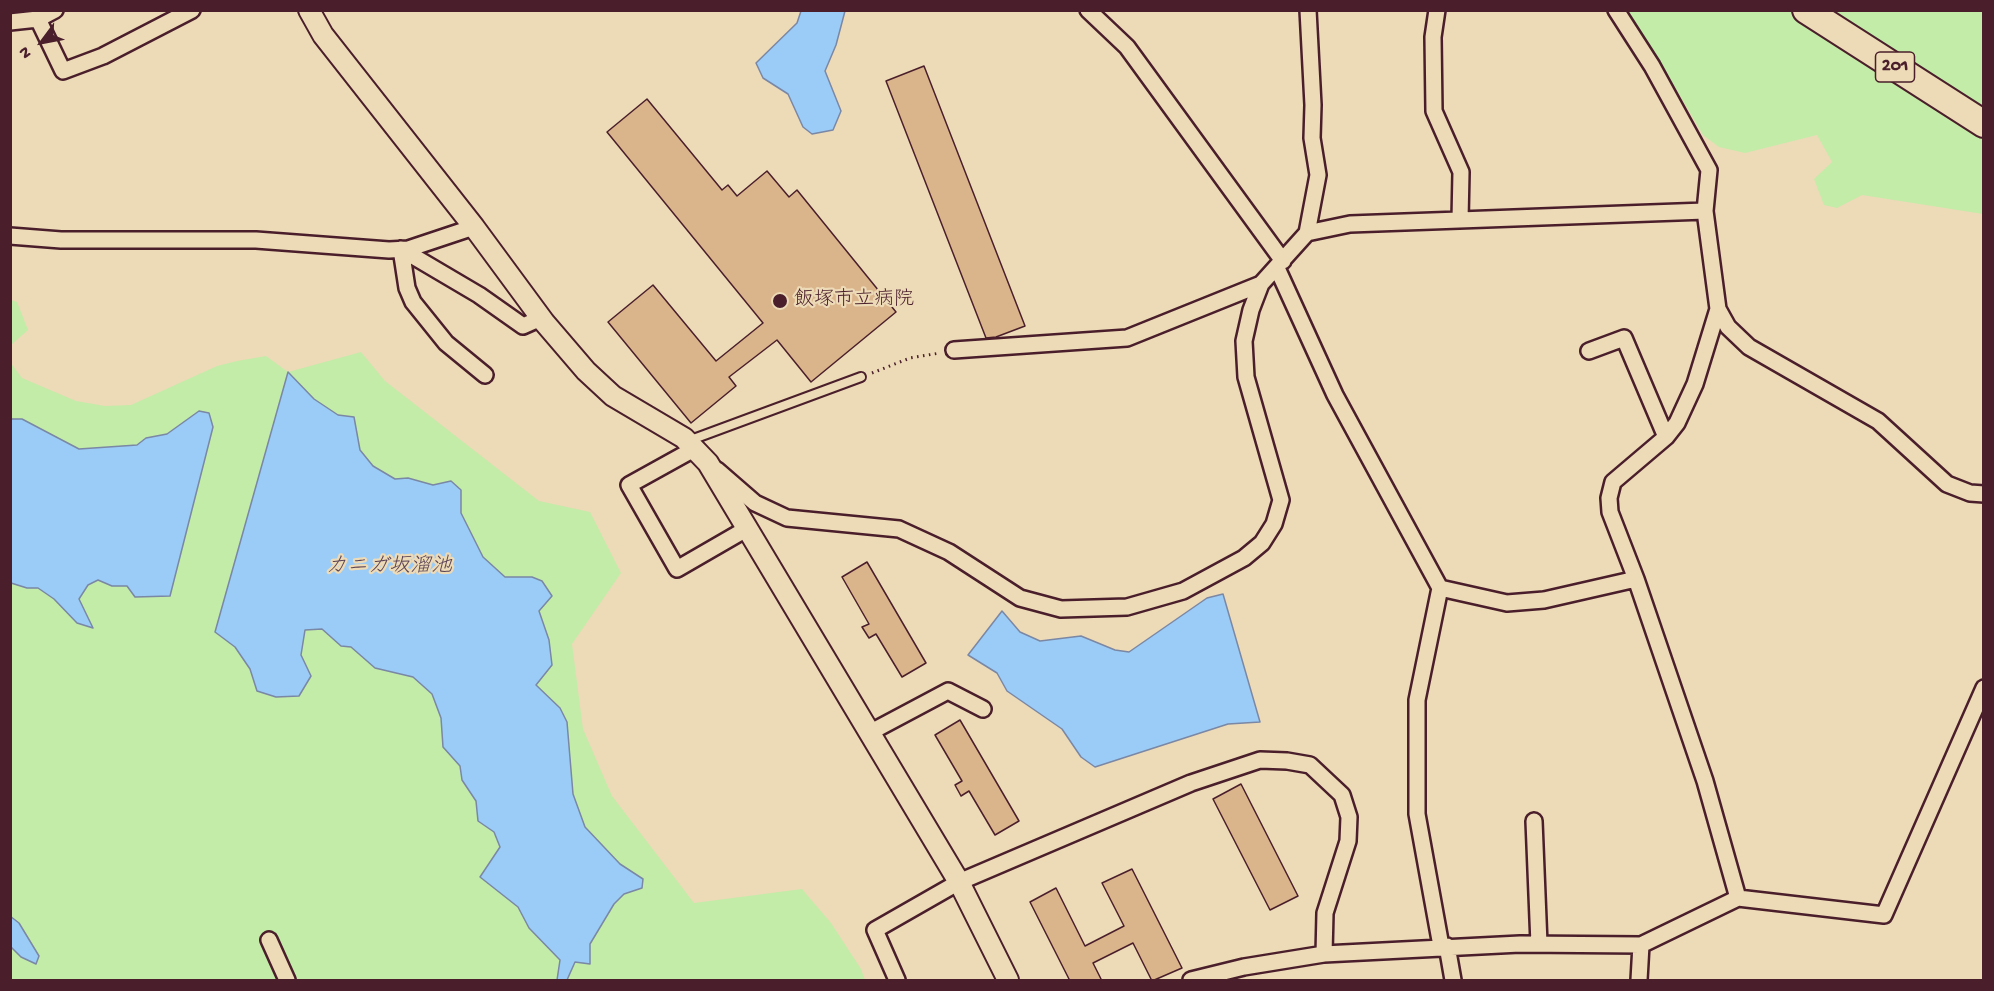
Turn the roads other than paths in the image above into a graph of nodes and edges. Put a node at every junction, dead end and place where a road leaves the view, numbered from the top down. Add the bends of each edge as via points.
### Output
1 (55, 10) edge
2 (192, 10) edge
3 (309, 10) edge
4 (1088, 10) edge
5 (1308, 10) edge
6 (1437, 10) edge
7 (1616, 10) edge
8 (1806, 10) edge
9 (38, 19) junction
10 (10, 22) edge
11 (1983, 124) edge
12 (1705, 211) junction
13 (1460, 220) junction
14 (474, 227) junction
15 (1307, 233) junction
16 (10, 236) edge
17 (401, 249) junction
18 (1280, 264) junction
19 (1261, 284) junction
20 (1718, 309) junction
21 (541, 318) junction
22 (954, 350) road end
23 (1590, 351) dead end
24 (485, 375) dead end
25 (861, 377) road end
26 (1666, 437) junction
27 (696, 451) junction
28 (1983, 494) edge
29 (748, 528) junction
30 (1636, 579) junction
31 (1440, 588) junction
32 (1983, 688) edge
33 (983, 709) dead end
34 (869, 733) junction
35 (1534, 821) dead end
36 (958, 882) junction
37 (1737, 898) junction
38 (269, 940) dead end
39 (1539, 944) junction
40 (1641, 945) junction
41 (1444, 946) junction
42 (1324, 954) junction
43 (287, 981) edge
44 (897, 981) edge
45 (1008, 981) edge
46 (1191, 981) edge
47 (1453, 981) edge
48 (1639, 981) edge

1 - 9 street
2 - 9 street via 103,56 63,70
3 - 14 street via 330,44
4 - 18 street via 1127,47
5 - 15 street via 1312,138 1318,175
6 - 13 street via 1433,37 1434,111 1461,172
7 - 12 street via 1709,170
8 - 11 highway, 201
9 - 10 street
12 - 13 street
12 - 20 street
13 - 15 street via 1350,224
14 - 17 street
14 - 21 street
15 - 18 street
16 - 17 street via 61,240 256,240
17 - 21 street via 523,326
17 - 24 street via 413,302 446,343
18 - 19 street
18 - 31 street via 1335,395
19 - 22 street via 1127,338
19 - 27 street via 1244,341 1246,377 1281,500 1274,524 1262,543 1244,558 1183,591 1127,607 1061,609 1040,604 1020,598 950,552 899,528 787,518 755,503
20 - 26 street via 1695,384
20 - 28 street via 1728,327 1749,347 1878,421 1947,484
21 - 27 street via 613,396
23 - 26 street via 1624,338
25 - 27 lane
26 - 30 street via 1613,482 1608,498
27 - 29 street
27 - 29 street via 630,485 677,569
29 - 34 street
30 - 31 street via 1544,600 1507,603
30 - 37 street via 1705,781
31 - 41 street via 1417,700 1417,814
32 - 37 street via 1884,915
33 - 34 street via 948,691
34 - 36 street
35 - 39 street
36 - 42 street via 1191,783 1260,760 1310,765 1342,795 1349,817 1348,841 1324,914
36 - 44 street via 875,930
36 - 45 street
37 - 40 street
38 - 43 street
39 - 40 street
39 - 41 street
40 - 48 street
41 - 42 street
41 - 47 street
42 - 46 street via 1244,967

